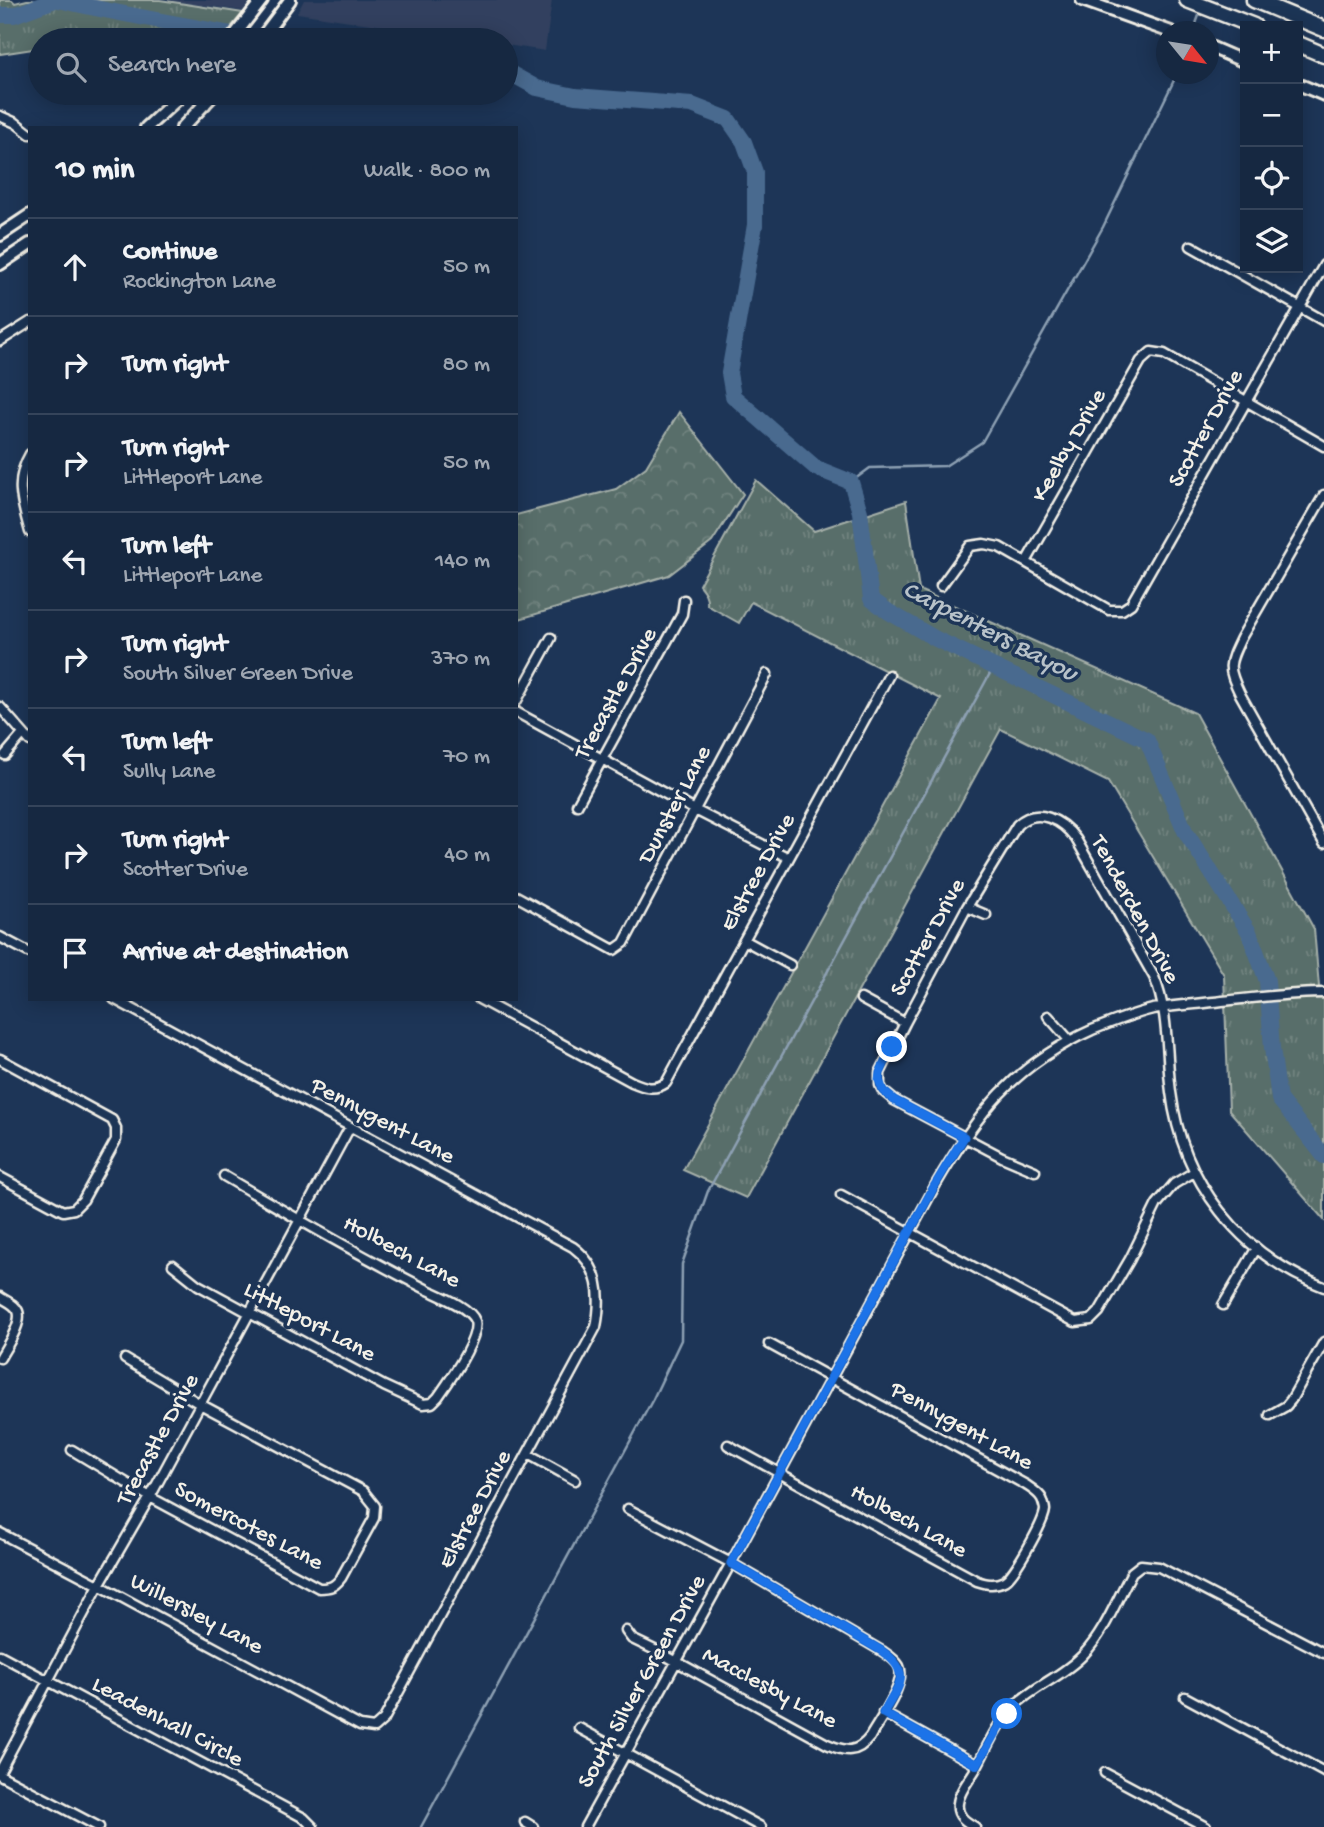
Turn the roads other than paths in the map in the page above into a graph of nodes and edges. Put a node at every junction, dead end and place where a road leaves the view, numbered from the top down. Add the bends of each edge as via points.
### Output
1 (262, 0) edge
2 (290, 0) edge
3 (1082, 0) edge
4 (1186, 0) edge
5 (1254, 0) edge
6 (1242, 21) edge
7 (1156, 27) edge
8 (241, 28) edge
9 (269, 28) edge
10 (1324, 29) edge
11 (1303, 46) edge
12 (1219, 51) edge
13 (1324, 55) edge
14 (1240, 60) edge
15 (1303, 86) edge
16 (1324, 95) edge
17 (171, 105) edge
18 (204, 105) edge
19 (0, 116) edge
20 (148, 126) edge
21 (184, 126) edge
22 (28, 132) edge
23 (28, 216) edge
24 (0, 235) edge
25 (28, 245) edge
26 (1191, 246) dead end
27 (0, 264) edge
28 (1324, 265) edge
29 (1299, 307) junction
30 (1324, 321) edge
31 (28, 323) edge
32 (0, 341) edge
33 (1245, 402) junction
34 (1324, 446) edge
35 (28, 458) edge
36 (1324, 495) edge
37 (28, 523) edge
38 (1026, 562) junction
39 (940, 586) dead end
40 (684, 600) dead end
41 (551, 638) dead end
42 (767, 674) dead end
43 (889, 675) dead end
44 (518, 698) edge
45 (0, 707) edge
46 (518, 713) edge
47 (23, 734) junction
48 (28, 739) edge
49 (5, 755) dead end
50 (603, 759) junction
51 (577, 805) dead end
52 (695, 810) junction
53 (1023, 819) joint
54 (1324, 843) edge
55 (789, 858) junction
56 (518, 897) edge
57 (967, 907) junction
58 (986, 915) dead end
59 (0, 937) edge
60 (744, 940) junction
61 (28, 952) edge
62 (790, 965) dead end
63 (1324, 993) edge
64 (861, 999) dead end
65 (119, 1001) edge
66 (483, 1001) edge
67 (1162, 1008) junction
68 (1048, 1016) dead end
69 (905, 1023) junction
70 (1070, 1041) junction
71 (0, 1059) edge
72 (350, 1127) junction
73 (964, 1137) junction
74 (1035, 1171) dead end
75 (1194, 1172) junction
76 (224, 1176) dead end
77 (0, 1177) edge
78 (841, 1195) dead end
79 (300, 1221) junction
80 (909, 1233) junction
81 (1256, 1249) junction
82 (173, 1265) dead end
83 (1324, 1287) edge
84 (0, 1297) edge
85 (598, 1304) joint
86 (1223, 1305) dead end
87 (249, 1313) junction
88 (1324, 1342) edge
89 (769, 1344) dead end
90 (0, 1357) edge
91 (125, 1359) dead end
92 (831, 1377) junction
93 (432, 1402) joint
94 (200, 1405) junction
95 (1270, 1415) dead end
96 (728, 1445) dead end
97 (72, 1450) dead end
98 (528, 1454) junction
99 (778, 1473) junction
100 (575, 1480) dead end
101 (150, 1497) junction
102 (628, 1509) dead end
103 (0, 1533) edge
104 (731, 1563) junction
105 (997, 1583) joint
106 (99, 1585) junction
107 (626, 1631) dead end
108 (1324, 1653) edge
109 (0, 1655) edge
110 (675, 1662) junction
111 (48, 1681) junction
112 (1185, 1697) dead end
113 (883, 1713) junction
114 (374, 1728) joint
115 (579, 1728) dead end
116 (625, 1754) junction
117 (977, 1765) junction
118 (1324, 1772) edge
119 (0, 1773) edge
120 (1105, 1773) dead end
121 (99, 1827) edge
122 (313, 1827) edge
123 (585, 1827) edge
124 (761, 1827) edge
125 (975, 1827) edge
126 (1206, 1827) edge

1 - 8 main road
2 - 9 main road
3 - 7 main road
4 - 6 highway
5 - 10 highway
11 - 13 highway
12 - 14 main road
15 - 16 main road
17 - 20 main road
18 - 21 main road
19 - 22 street
23 - 24 main road
25 - 27 main road
26 - 29 street
28 - 29 street, Scotter Drive
29 - 30 street
29 - 33 street, Scotter Drive
31 - 32 street
33 - 34 street
33 - 38 street, Scotter Drive via 1131,604 1109,610
33 - 38 street, Keelby Drive via 1164,354 1151,352 1141,361
35 - 37 street via 20,480
36 - 54 street via 1241,638 1230,669
38 - 39 street via 999,547 970,546
40 - 50 street, Trecastle Drive via 682,614
41 - 44 street
42 - 52 street, Dunster Lane
43 - 55 street, Elstree Drive
45 - 47 street
46 - 50 street
47 - 48 street
47 - 49 street
50 - 51 street, Trecastle Drive
50 - 52 street
52 - 55 street
52 - 56 street, Dunster Lane via 628,937 614,950
53 - 57 street, Scotter Drive
53 - 67 street, Tenderden Drive via 1040,815 1069,830 1154,977
55 - 60 street, Elstree Drive
57 - 58 street
57 - 69 street, Scotter Drive
59 - 61 street
60 - 62 street
60 - 66 street, Elstree Drive via 666,1083 659,1087 632,1082
63 - 67 street, South Silver Green Drive
64 - 69 street
65 - 72 street, Pennygent Lane
67 - 70 street, South Silver Green Drive via 1107,1023
67 - 75 street, Tenderden Drive via 1175,1115
68 - 70 street
69 - 73 street, Scotter Drive via 880,1073 883,1091
70 - 73 street, South Silver Green Drive via 1016,1077
71 - 77 street via 112,1120 116,1128 116,1140 74,1209 63,1211
72 - 79 street, Trecastle Drive
72 - 85 street, Pennygent Lane via 583,1254 596,1276
73 - 74 street
73 - 80 street, South Silver Green Drive
75 - 80 street via 1168,1189 1157,1204 1130,1259 1091,1320 1068,1319
75 - 81 street, Tenderden Drive via 1222,1214
76 - 79 street, Holbech Lane
78 - 80 street
79 - 87 street, Trecastle Drive
79 - 93 street, Holbech Lane via 455,1303 475,1320 468,1347
80 - 92 street, South Silver Green Drive
81 - 83 street, Tenderden Drive
81 - 86 street
82 - 87 street, Littleport Lane via 198,1285
84 - 90 street via 12,1304 19,1321
85 - 98 street, Elstree Drive via 596,1328
87 - 93 street, Littleport Lane via 402,1395 423,1404
87 - 94 street, Trecastle Drive
88 - 95 street via 1291,1400
89 - 92 street, Pennygent Lane
91 - 94 street
92 - 99 street, South Silver Green Drive
92 - 105 street, Pennygent Lane via 1037,1492 1045,1510 1041,1522 1016,1568
94 - 101 street, Trecastle Drive
94 - 101 street, Somercotes Lane via 363,1492 375,1506 374,1518 341,1578 330,1588 319,1588
96 - 99 street, Holbech Lane
97 - 101 street, Somercotes Lane
98 - 100 street
98 - 114 street, Elstree Drive via 384,1719
99 - 104 street, South Silver Green Drive
99 - 105 street, Holbech Lane via 977,1581
101 - 106 street, Trecastle Drive
102 - 104 street
103 - 106 street, Willersley Lane
104 - 110 street, South Silver Green Drive
104 - 113 street via 894,1659 901,1680
106 - 111 street, Trecastle Drive
106 - 114 street, Willersley Lane via 360,1726
107 - 110 street, Macclesby Lane via 632,1639
108 - 117 street via 1159,1567 1141,1565 1132,1572 1090,1647 1014,1707
109 - 111 street, Leadenhall Circle
110 - 113 street, Macclesby Lane via 847,1751 864,1745
110 - 116 street, South Silver Green Drive
111 - 119 street, Trecastle Drive
111 - 122 street, Leadenhall Circle via 304,1818
112 - 118 street
113 - 117 street
115 - 116 street
116 - 123 street, South Silver Green Drive
116 - 124 street
117 - 125 street via 958,1804 960,1815
119 - 121 street
120 - 126 street

